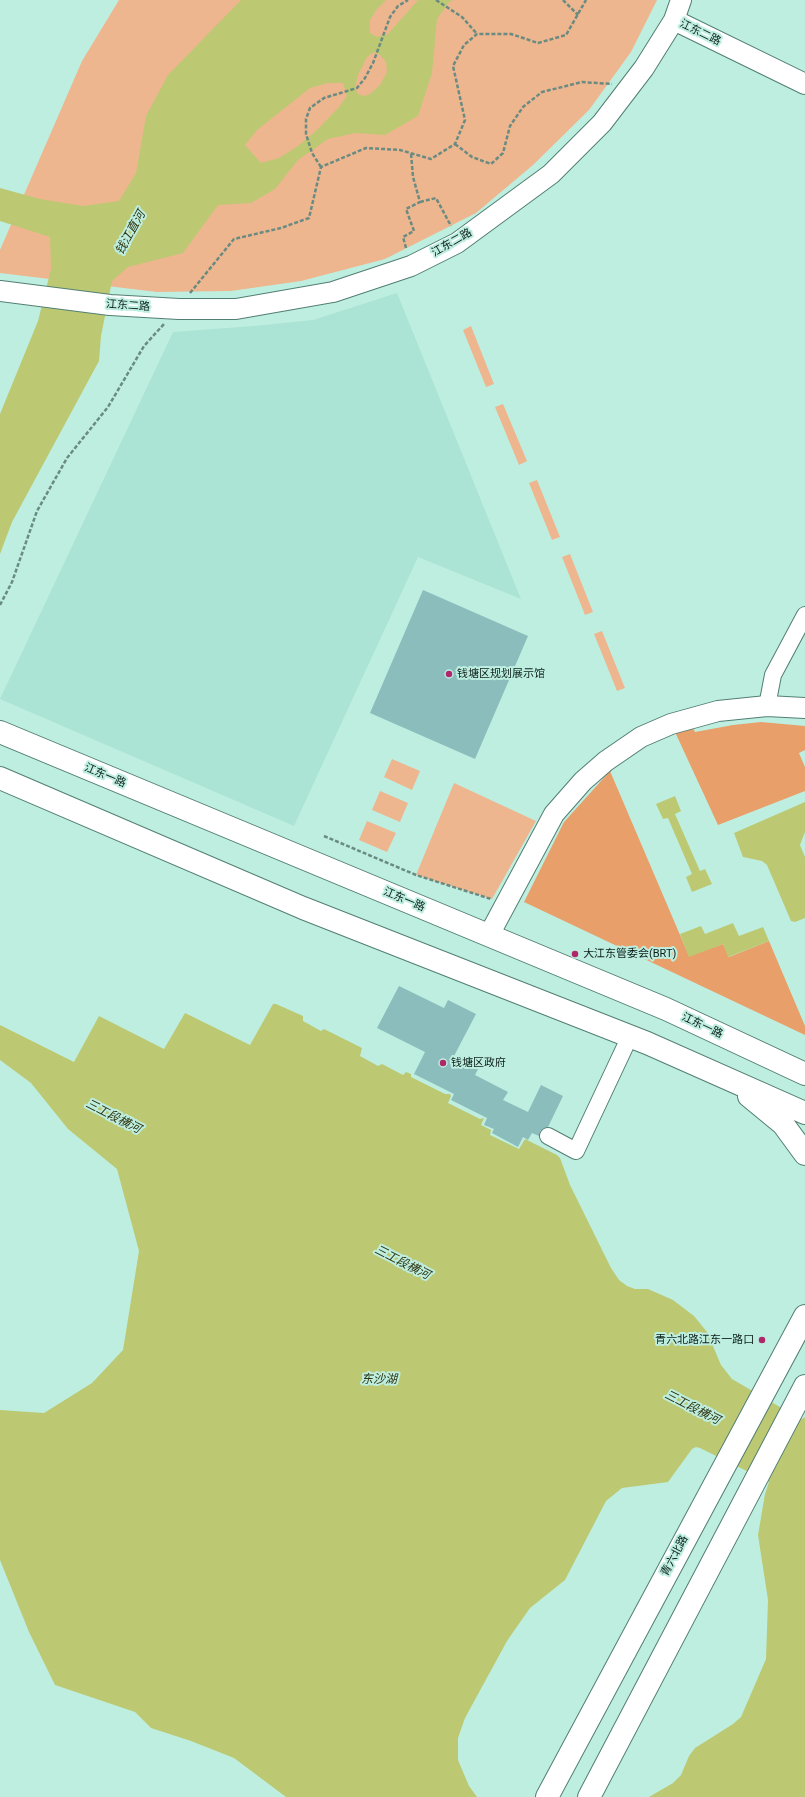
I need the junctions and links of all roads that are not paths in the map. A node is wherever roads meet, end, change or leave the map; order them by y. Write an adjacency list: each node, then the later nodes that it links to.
1 (681, 0): 2 (street)
2 (674, 20): 3 (street, 江东二路); 4 (street, 江东二路)
3 (805, 84)
4 (0, 290)
5 (805, 615): 6 (street)
6 (767, 706): 7 (street); 10 (street)
7 (805, 708)
8 (0, 732): 10 (main road, 江东一路)
9 (0, 778): 11 (main road)
10 (489, 935): 12 (main road, 江东一路)
11 (630, 1036): 15 (main road); 17 (street)
12 (763, 1054): 13 (main road); 14 (main road, 江东一路)
13 (805, 1060)
14 (805, 1074)
15 (728, 1079): 16 (main road); 18 (main road)
16 (805, 1112)
17 (548, 1136)
18 (805, 1154)
19 (805, 1316): 21 (main road, 青六北路)
20 (805, 1386): 22 (main road)
21 (547, 1797)
22 (589, 1797)

